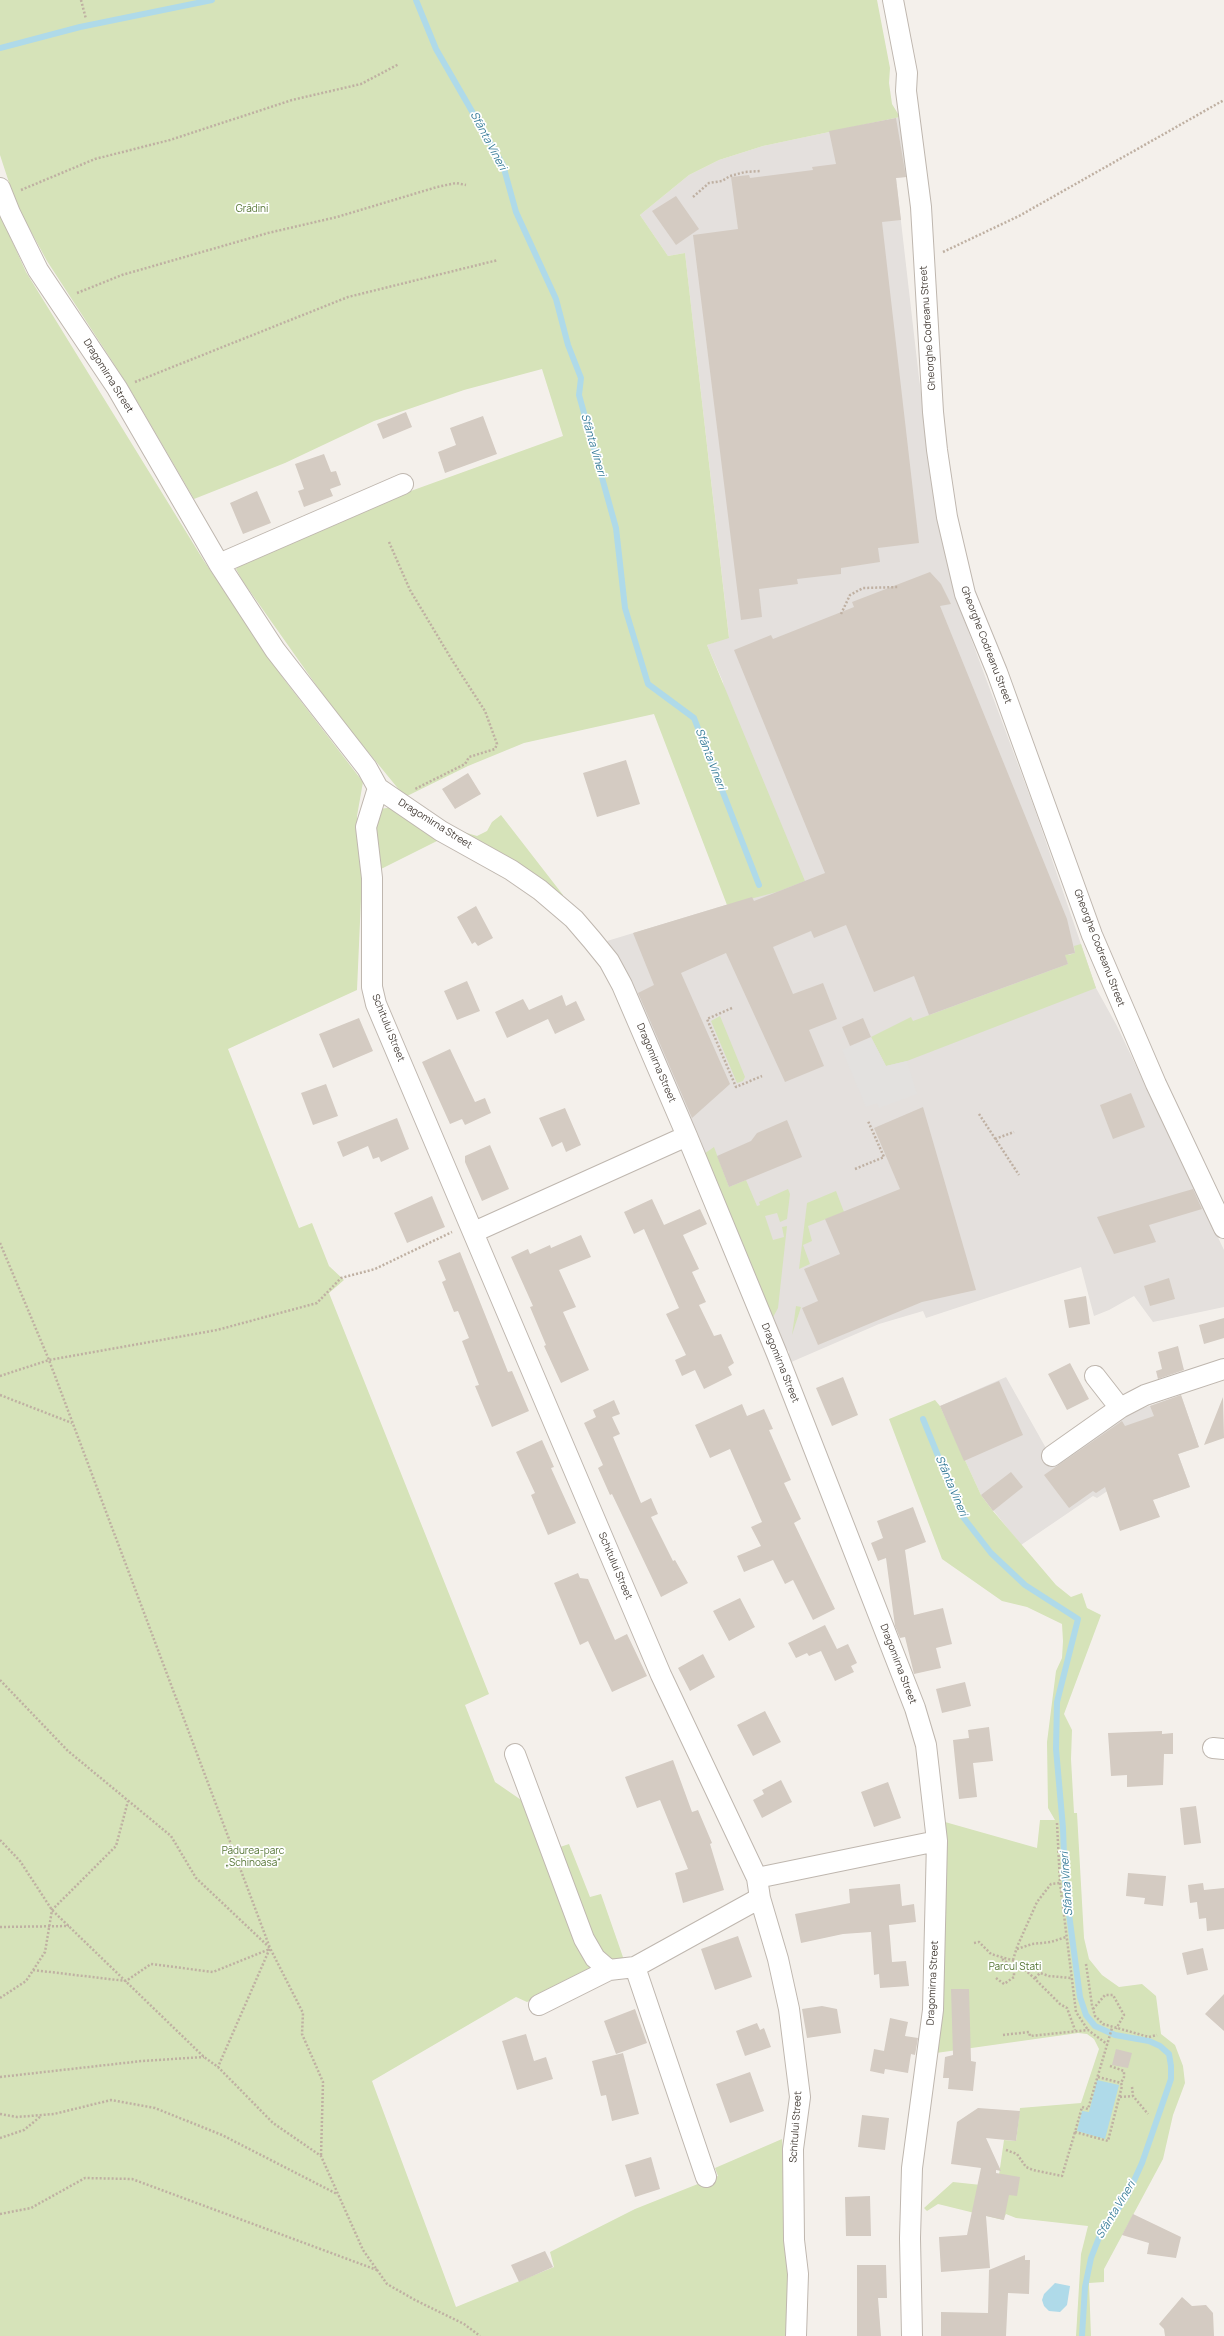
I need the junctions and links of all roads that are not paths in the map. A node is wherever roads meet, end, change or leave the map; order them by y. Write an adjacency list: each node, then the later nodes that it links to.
1 (894, 0): 8 (street, Gheorghe Codreanu Street)
2 (2, 193): 4 (street, Dragomirna Street)
3 (403, 484): 4 (street)
4 (219, 564): 5 (street, Dragomirna Street)
5 (386, 794): 6 (street, Dragomirna Street); 7 (street, Schitului Street)
6 (687, 1136): 7 (street); 14 (street, Dragomirna Street)
7 (472, 1228): 15 (street, Schitului Street)
8 (1224, 1228)
9 (1224, 1369): 11 (street)
10 (1095, 1376): 11 (street)
11 (1120, 1408): 12 (street)
12 (1052, 1456)
13 (515, 1754): 18 (street)
14 (937, 1841): 15 (street); 22 (street, Dragomirna Street)
15 (757, 1878): 16 (street, Schitului Street)
16 (760, 1898): 17 (street); 21 (street, Schitului Street)
17 (635, 1967): 18 (street); 20 (street)
18 (609, 1970): 19 (street)
19 (539, 2005)
20 (706, 2177)
21 (796, 2336)
22 (912, 2336)

